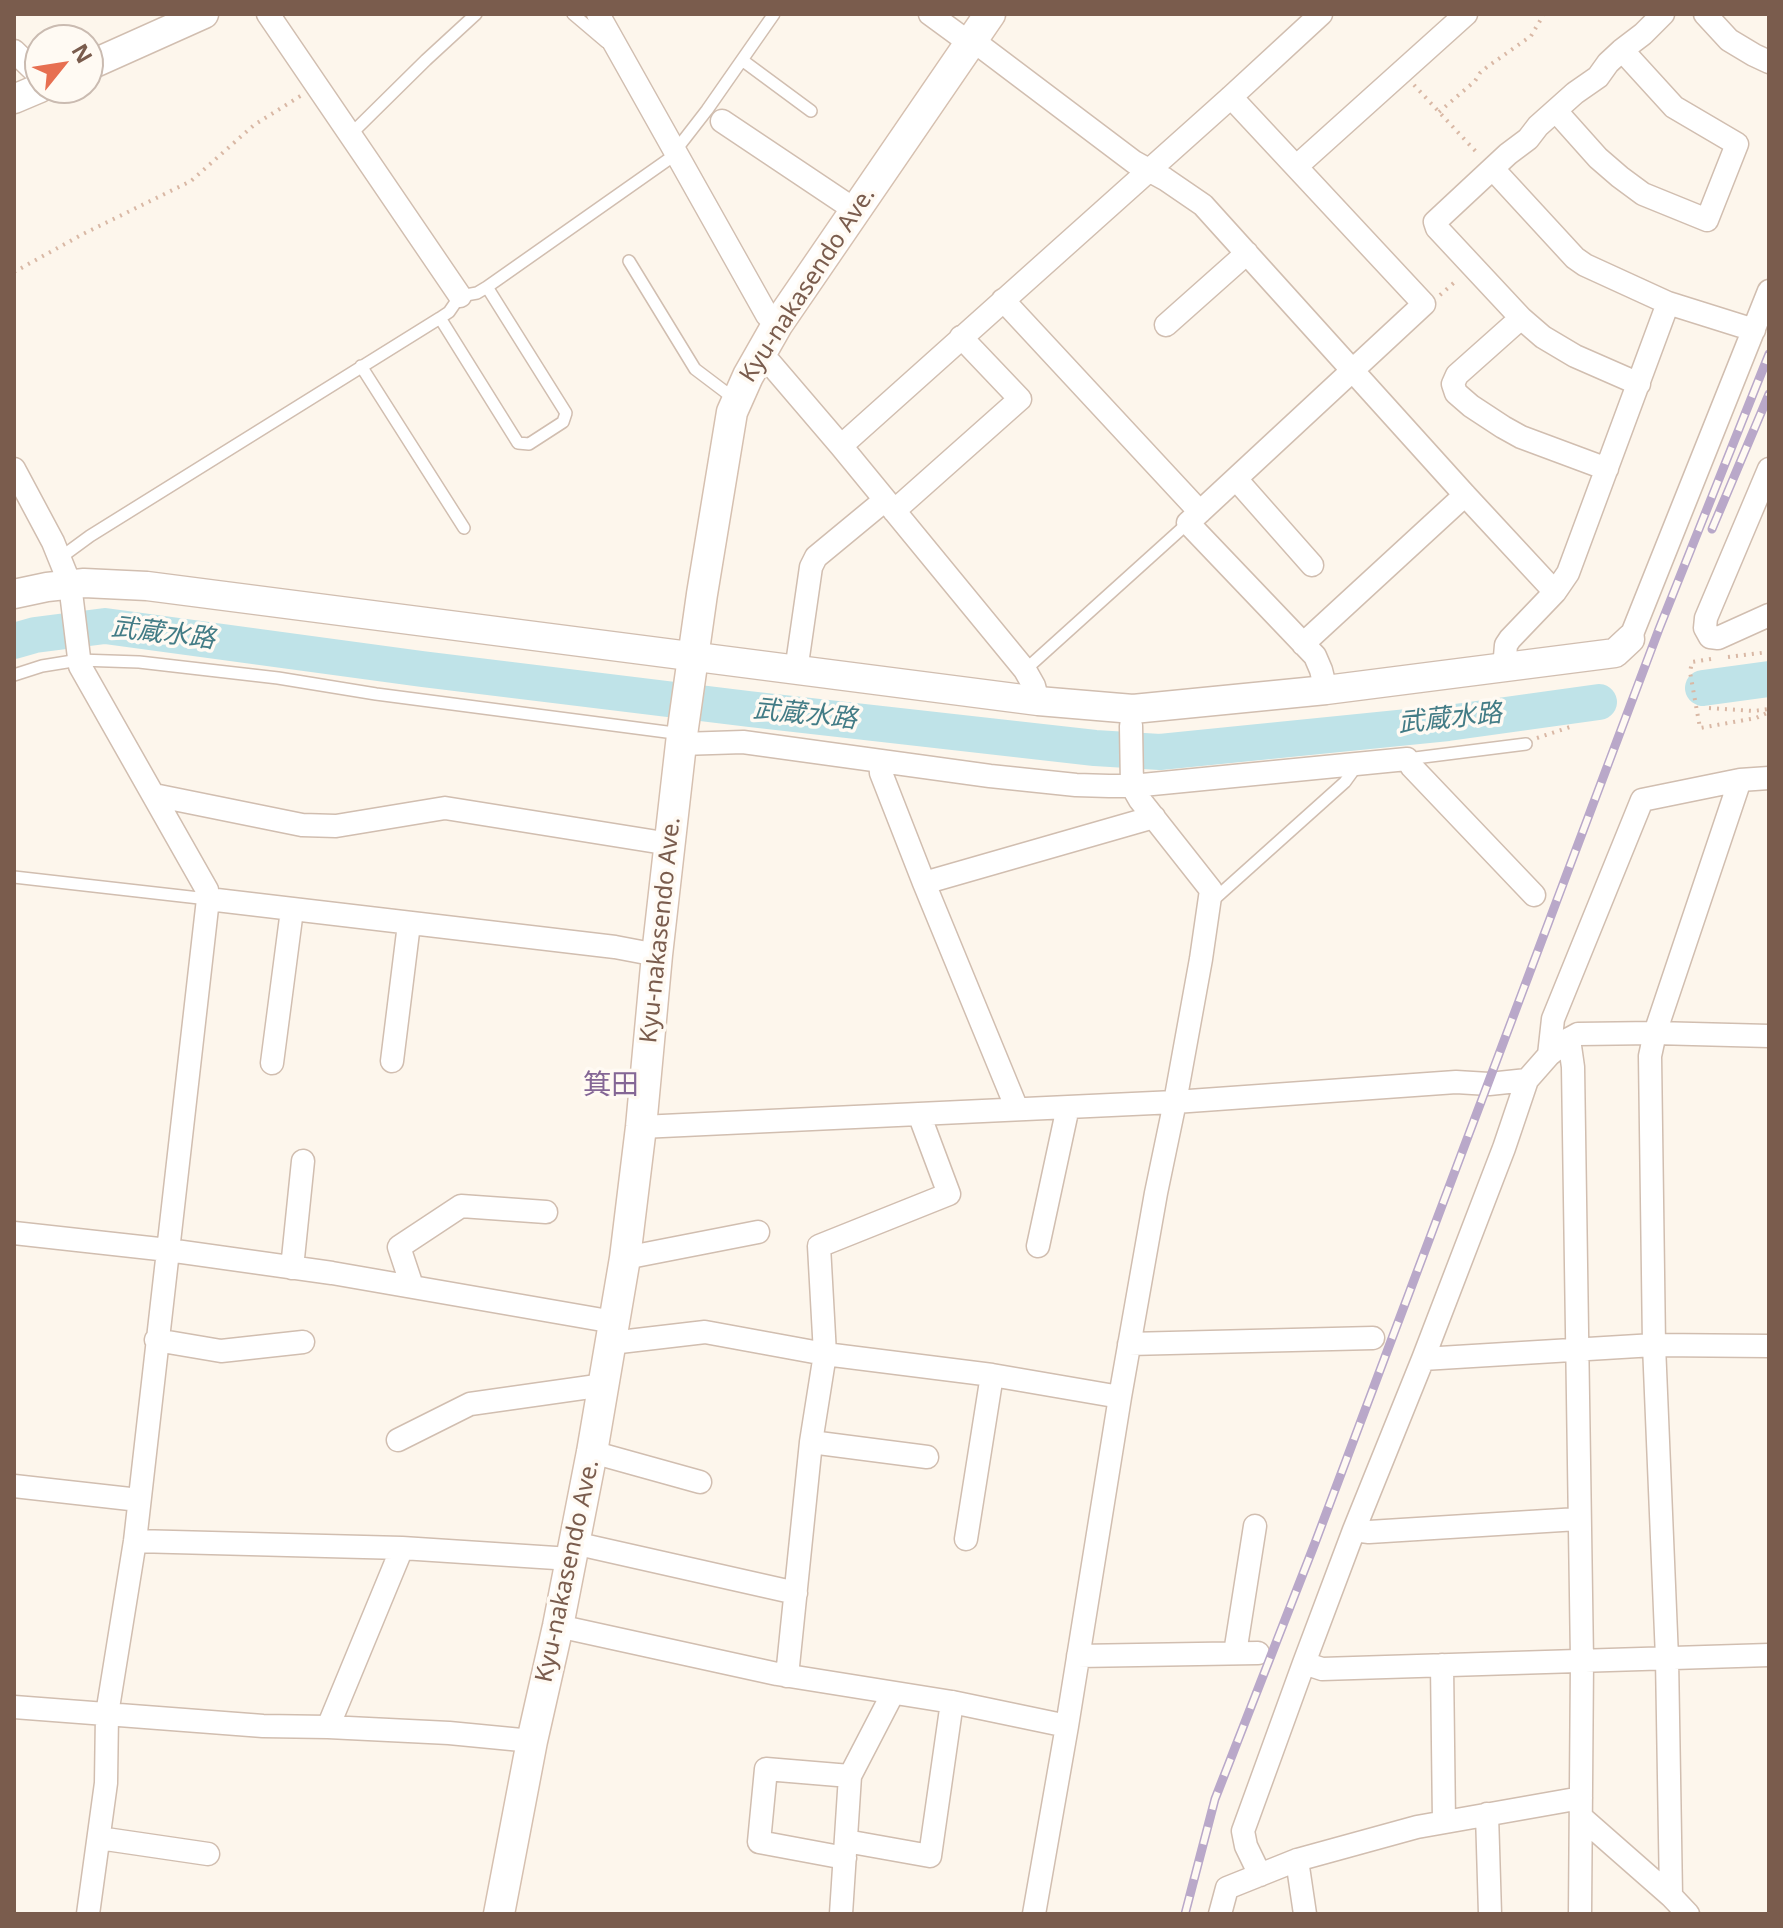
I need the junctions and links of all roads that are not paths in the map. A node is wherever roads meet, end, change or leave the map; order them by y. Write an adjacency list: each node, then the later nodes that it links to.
1 (204, 14): 16 (street)
2 (268, 14): 23 (street)
3 (476, 14): 23 (lane)
4 (573, 14): 14 (lane)
5 (598, 14): 14 (street)
6 (774, 14): 17 (lane)
7 (930, 14): 13 (street)
8 (990, 14): 13 (main road, Kyu-nakasendo Ave.)
9 (1321, 14): 19 (street)
10 (1466, 14): 26 (street)
11 (1663, 14): 15 (street)
12 (1705, 14): 18 (street)
13 (971, 42): 27 (street); 28 (main road, Kyu-nakasendo Ave.)
14 (617, 48): 24 (street)
15 (1622, 50): 21 (street); 21 (street)
16 (104, 59)
17 (742, 60): 20 (lane); 24 (lane)
18 (1769, 62)
19 (1231, 97): 26 (street); 27 (street)
20 (811, 111)
21 (1556, 111): 25 (street)
22 (722, 121): 28 (street)
23 (351, 134): 33 (street)
24 (675, 152): 31 (lane); 38 (street)
25 (1488, 164): 35 (street); 37 (street)
26 (1297, 166): 44 (street)
27 (1149, 169): 29 (street); 34 (street)
28 (855, 210): 38 (main road, Kyu-nakasendo Ave.)
29 (1247, 253): 39 (street); 44 (street)
30 (629, 261): 46 (lane)
31 (487, 287): 33 (lane); 36 (lane)
32 (1769, 291): 40 (street)
33 (460, 296): 36 (lane)
34 (1003, 300): 41 (street); 54 (street)
35 (1668, 303): 40 (street); 45 (street)
36 (440, 318): 43 (lane)
37 (1521, 318): 45 (street); 49 (street)
38 (777, 325): 42 (main road, Kyu-nakasendo Ave.)
39 (1166, 325)
40 (1754, 330): 61 (street)
41 (961, 337): 47 (street); 53 (street)
42 (760, 355): 46 (main road, Kyu-nakasendo Ave.); 47 (street)
43 (361, 366): 55 (lane); 57 (lane)
44 (1353, 370): 51 (street); 52 (street)
45 (1639, 384): 49 (street)
46 (736, 400): 64 (main road, Kyu-nakasendo Ave.)
47 (841, 446): 53 (street)
48 (14, 469): 57 (street)
49 (1607, 469): 58 (street)
50 (1769, 469): 60 (street)
51 (1236, 479): 54 (street); 56 (street)
52 (1465, 495): 58 (street); 62 (street)
53 (890, 506): 66 (street); 67 (street)
54 (1194, 518): 62 (street); 66 (lane)
55 (464, 528)
56 (1312, 565)
57 (68, 580): 59 (street); 63 (street); 64 (street)
58 (1555, 592): 65 (street)
59 (14, 594)
60 (1769, 615)
61 (1630, 639): 65 (street)
62 (1303, 644): 69 (street)
63 (78, 654): 68 (lane); 72 (lane); 80 (street)
64 (692, 662): 67 (street); 72 (main road, Kyu-nakasendo Ave.)
65 (1504, 668): 69 (street)
66 (1025, 670): 70 (street)
67 (796, 671): 70 (street)
68 (14, 675)
69 (1326, 690): 71 (street)
70 (1038, 701): 71 (street)
71 (1132, 718): 78 (street)
72 (682, 736): 75 (street); 82 (main road, Kyu-nakasendo Ave.)
73 (1526, 744): 74 (lane)
74 (1407, 759): 76 (street); 85 (street)
75 (880, 761): 78 (street); 84 (street)
76 (1358, 764): 78 (street); 87 (lane)
77 (1769, 778): 79 (street)
78 (1132, 779): 81 (street)
79 (1740, 780): 91 (street); 94 (street)
80 (154, 795): 82 (street); 86 (street)
81 (1154, 817): 84 (street); 87 (street)
82 (670, 844): 90 (main road, Kyu-nakasendo Ave.)
83 (14, 877): 86 (lane)
84 (924, 883): 100 (street)
85 (1534, 895)
86 (208, 899): 88 (street); 108 (street)
87 (1209, 904): 98 (street)
88 (292, 910): 89 (street); 96 (street)
89 (409, 924): 90 (street); 95 (street)
90 (657, 955): 102 (main road, Kyu-nakasendo Ave.)
91 (1655, 1033): 92 (street); 93 (street); 117 (street)
92 (1769, 1036)
93 (1569, 1039): 94 (street); 119 (street)
94 (1549, 1055): 97 (street)
95 (392, 1061)
96 (272, 1063)
97 (1527, 1080): 98 (street); 121 (street)
98 (1175, 1102): 99 (street); 116 (street)
99 (1068, 1107): 100 (street); 107 (street)
100 (1017, 1109): 101 (street)
101 (919, 1114): 102 (street); 120 (street)
102 (641, 1127): 109 (main road, Kyu-nakasendo Ave.)
103 (303, 1161): 110 (street)
104 (546, 1212): 111 (street)
105 (758, 1232): 109 (street)
106 (14, 1233): 108 (street)
107 (1038, 1246)
108 (168, 1250): 110 (street); 114 (street)
109 (625, 1258): 112 (main road, Kyu-nakasendo Ave.)
110 (292, 1268): 111 (street)
111 (412, 1286): 112 (street)
112 (612, 1333): 120 (street); 123 (main road, Kyu-nakasendo Ave.)
113 (1373, 1338): 116 (street)
114 (156, 1340): 115 (street); 131 (street)
115 (303, 1342)
116 (1129, 1344): 124 (street)
117 (1654, 1345): 118 (street); 119 (street); 145 (street)
118 (1769, 1346)
119 (1577, 1350): 121 (street); 132 (street)
120 (825, 1354): 122 (street); 126 (street)
121 (1423, 1359): 134 (street)
122 (992, 1375): 124 (street); 135 (street)
123 (604, 1385): 125 (street); 127 (main road, Kyu-nakasendo Ave.)
124 (1120, 1397): 144 (street)
125 (398, 1440)
126 (811, 1442): 128 (street); 139 (street)
127 (592, 1452): 129 (street); 138 (main road, Kyu-nakasendo Ave.)
128 (927, 1457)
129 (700, 1482)
130 (14, 1486): 131 (street)
131 (139, 1500): 136 (street)
132 (1578, 1519): 134 (street); 146 (street)
133 (1255, 1526): 141 (street)
134 (1354, 1530): 147 (street)
135 (966, 1539)
136 (135, 1541): 137 (street); 153 (street)
137 (402, 1548): 138 (street); 155 (street)
138 (573, 1551): 139 (street); 140 (main road, Kyu-nakasendo Ave.)
139 (796, 1593): 149 (street)
140 (558, 1626): 149 (street); 156 (main road, Kyu-nakasendo Ave.)
141 (1235, 1653): 142 (street); 144 (street)
142 (1258, 1653)
143 (1769, 1655): 145 (street)
144 (1078, 1656): 154 (street)
145 (1667, 1658): 146 (street); 166 (street)
146 (1582, 1660): 148 (street); 158 (street)
147 (1304, 1663): 148 (street); 165 (street)
148 (1442, 1665): 160 (street)
149 (787, 1676): 150 (street)
150 (893, 1693): 151 (street); 157 (street)
151 (952, 1702): 154 (street); 162 (street)
152 (14, 1707): 153 (street)
153 (107, 1714): 155 (street); 161 (street)
154 (1067, 1726): 170 (street)
155 (328, 1727): 156 (street)
156 (532, 1741): 168 (main road, Kyu-nakasendo Ave.)
157 (850, 1776): 162 (street); 162 (street)
158 (1581, 1807): 159 (street); 166 (street); 174 (street)
159 (1487, 1814): 160 (street); 173 (street)
160 (1444, 1822): 164 (street)
161 (99, 1838): 163 (street); 167 (street)
162 (845, 1850): 169 (street)
163 (208, 1854)
164 (1297, 1860): 165 (street); 172 (street)
165 (1260, 1875): 171 (street)
166 (1671, 1896): 175 (street)
167 (88, 1914)
168 (499, 1914)
169 (841, 1914)
170 (1034, 1914)
171 (1220, 1914)
172 (1305, 1914)
173 (1490, 1914)
174 (1580, 1914)
175 (1688, 1914)

